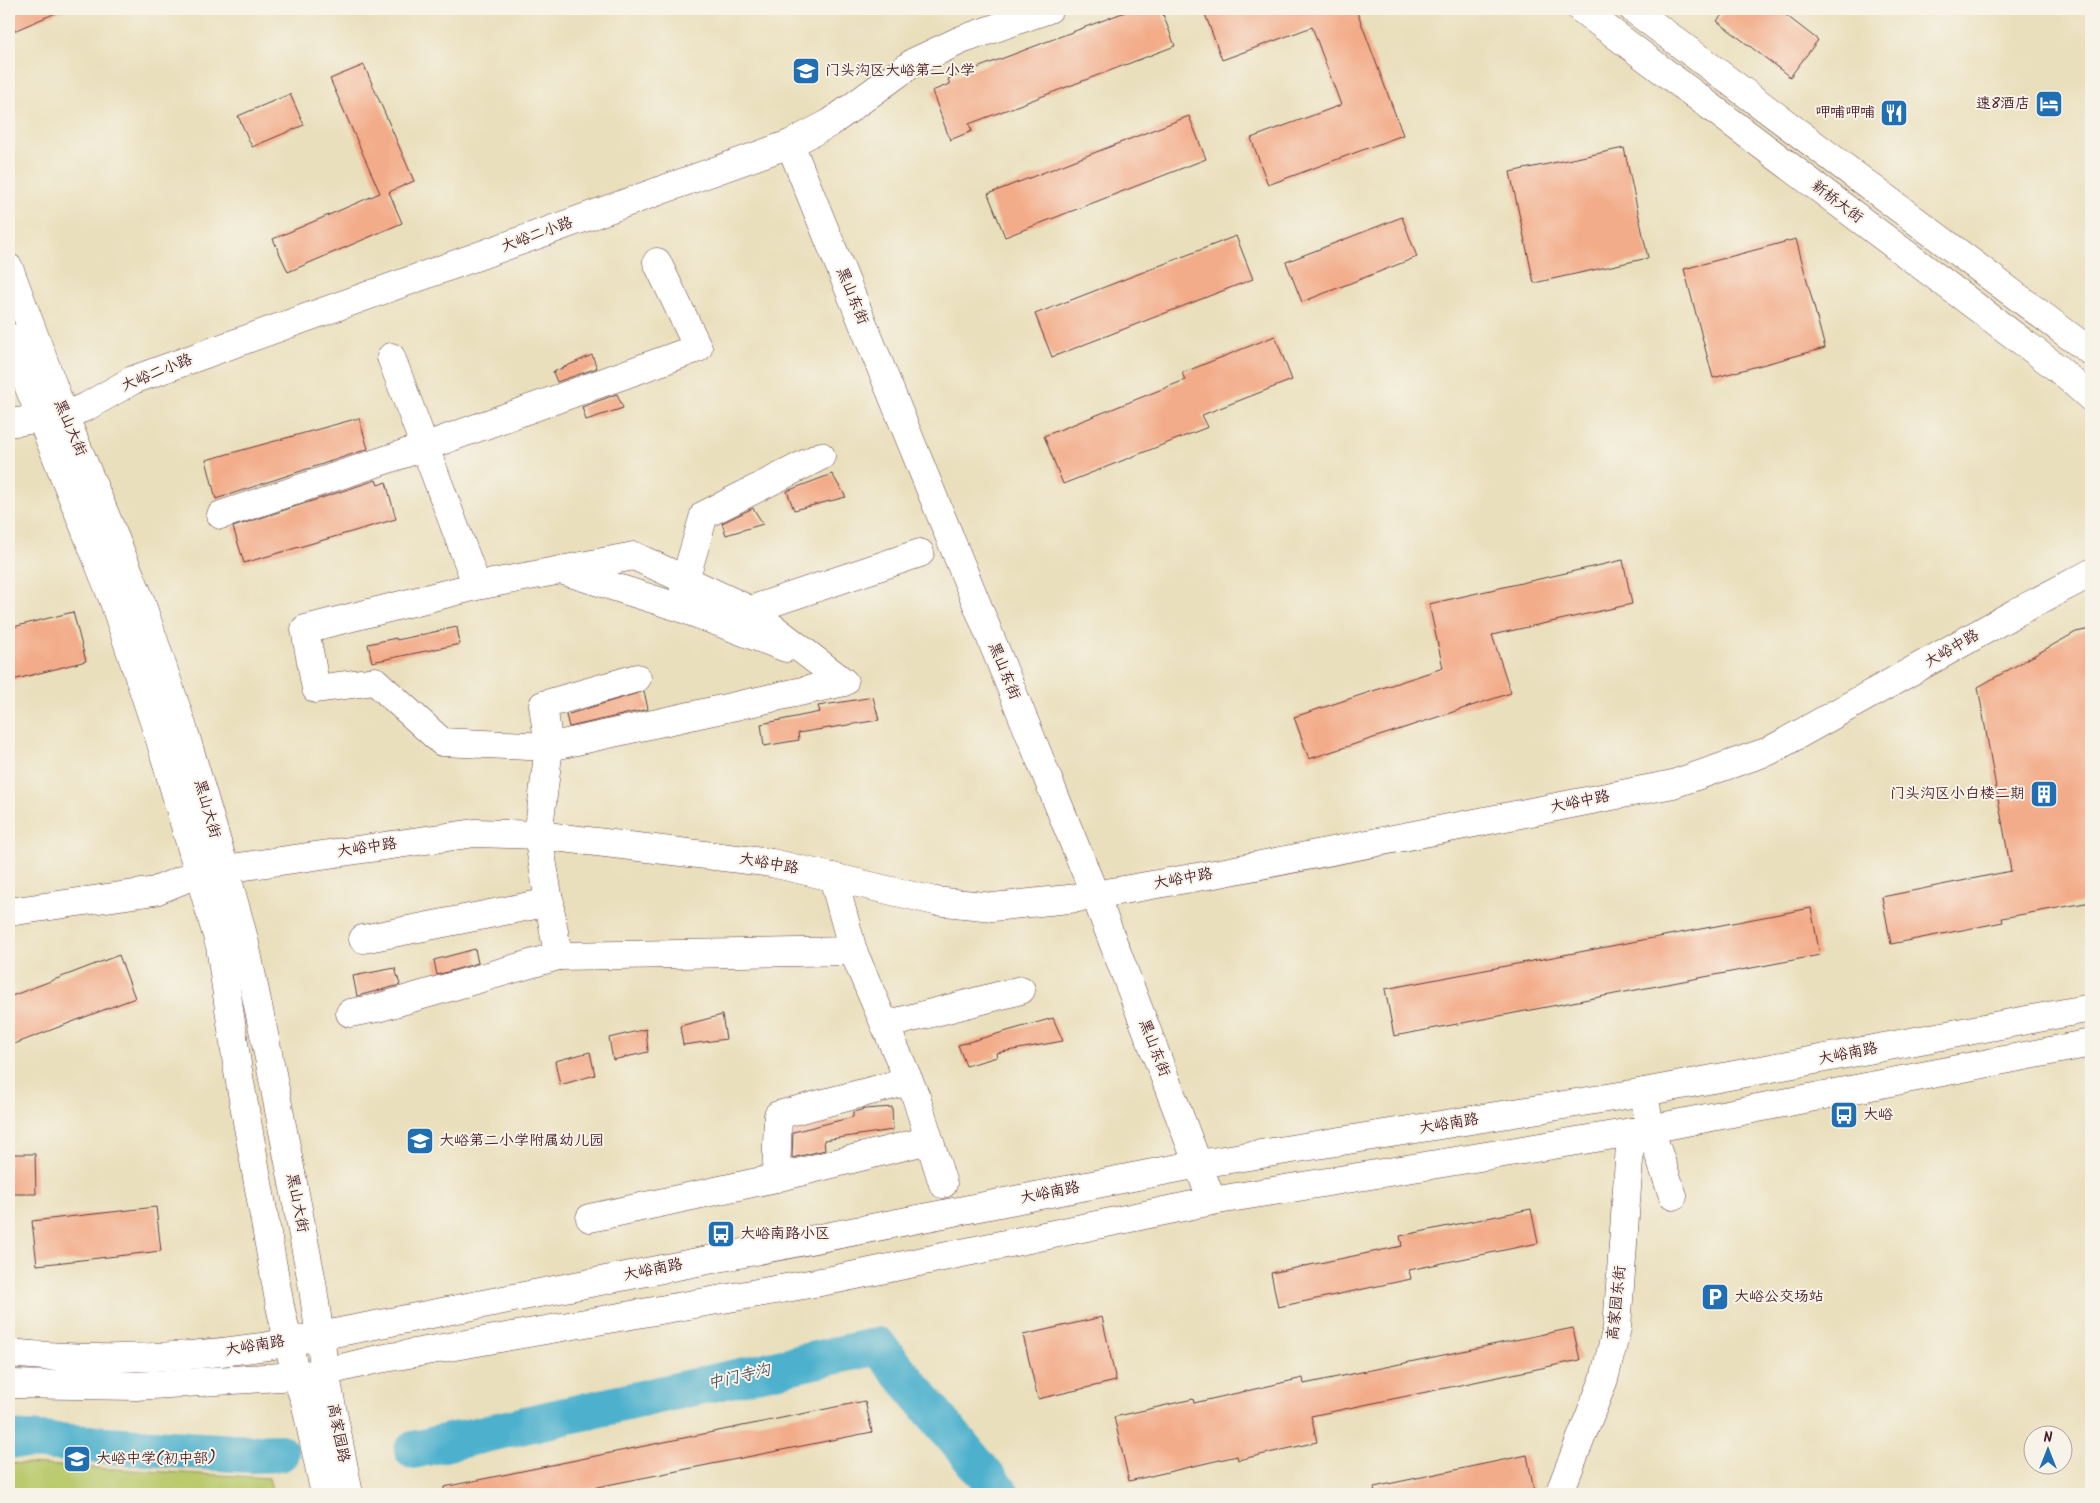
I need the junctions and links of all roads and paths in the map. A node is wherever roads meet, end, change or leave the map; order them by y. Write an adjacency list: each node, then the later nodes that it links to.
1 (1049, 9): 4 (main road, 大峪二小路)
2 (1581, 9): 10 (main road, 新桥大街)
3 (1633, 9): 8 (main road)
4 (790, 144): 11 (main road, 大峪二小路); 29 (main road, 黑山东街)
5 (657, 262): 13 (main road)
6 (9, 268): 11 (main road, 黑山大街)
7 (9, 337): 11 (main road, 黑山大街)
8 (2091, 352)
9 (391, 357): 13 (main road)
10 (2091, 398)
11 (52, 417): 12 (main road, 大峪二小路); 27 (main road, 黑山大街)
12 (9, 423)
13 (424, 447): 15 (main road); 20 (main road)
14 (821, 456): 19 (main road)
15 (221, 515)
16 (920, 553): 22 (main road)
17 (561, 570): 19 (main road); 20 (main road); 21 (main road)
18 (2091, 572): 29 (main road, 大峪中路)
19 (685, 580): 21 (main road); 22 (main road)
20 (477, 586): 25 (main road)
21 (681, 608): 23 (main road)
22 (750, 610): 23 (main road)
23 (814, 659): 25 (main road)
24 (637, 678): 25 (main road)
25 (549, 746): 26 (main road)
26 (538, 835): 27 (main road, 大峪中路); 28 (main road, 大峪中路); 30 (main road)
27 (212, 871): 31 (main road, 大峪中路); 50 (main road, 黑山大街); 51 (main road, 黑山大街)
28 (833, 877): 29 (main road, 大峪中路); 33 (main road)
29 (1094, 895): 44 (main road, 黑山东街)
30 (550, 902): 32 (main road); 34 (main road)
31 (9, 912)
32 (363, 938)
33 (853, 950): 34 (main road); 38 (main road)
34 (558, 956): 37 (main road)
35 (1021, 990): 38 (main road)
36 (2091, 1008): 41 (main road, 大峪南路)
37 (350, 1013)
38 (885, 1025): 40 (main road)
39 (2091, 1042): 42 (main road, 大峪南路)
40 (909, 1081): 43 (main road); 45 (main road)
41 (1644, 1092): 42 (main road); 44 (main road, 大峪南路)
42 (1640, 1131): 47 (main road); 48 (main road, 大峪南路); 58 (main road, 高家园东街)
43 (929, 1140): 45 (main road); 46 (main road)
44 (1199, 1164): 48 (main road, 黑山东街); 50 (main road, 大峪南路)
45 (776, 1178): 49 (main road)
46 (943, 1184)
47 (1673, 1196)
48 (1212, 1201): 53 (main road, 大峪南路)
49 (590, 1218)
50 (320, 1336): 51 (main road, 大峪南路); 53 (main road, 黑山大街)
51 (290, 1341): 52 (main road, 大峪南路); 54 (main road, 黑山大街)
52 (9, 1353)
53 (325, 1372): 54 (main road, 大峪南路); 57 (main road, 高家园路)
54 (296, 1376): 55 (main road, 大峪南路); 56 (main road, 高家园路)
55 (9, 1384)
56 (325, 1494)
57 (349, 1494)
58 (1559, 1494)

